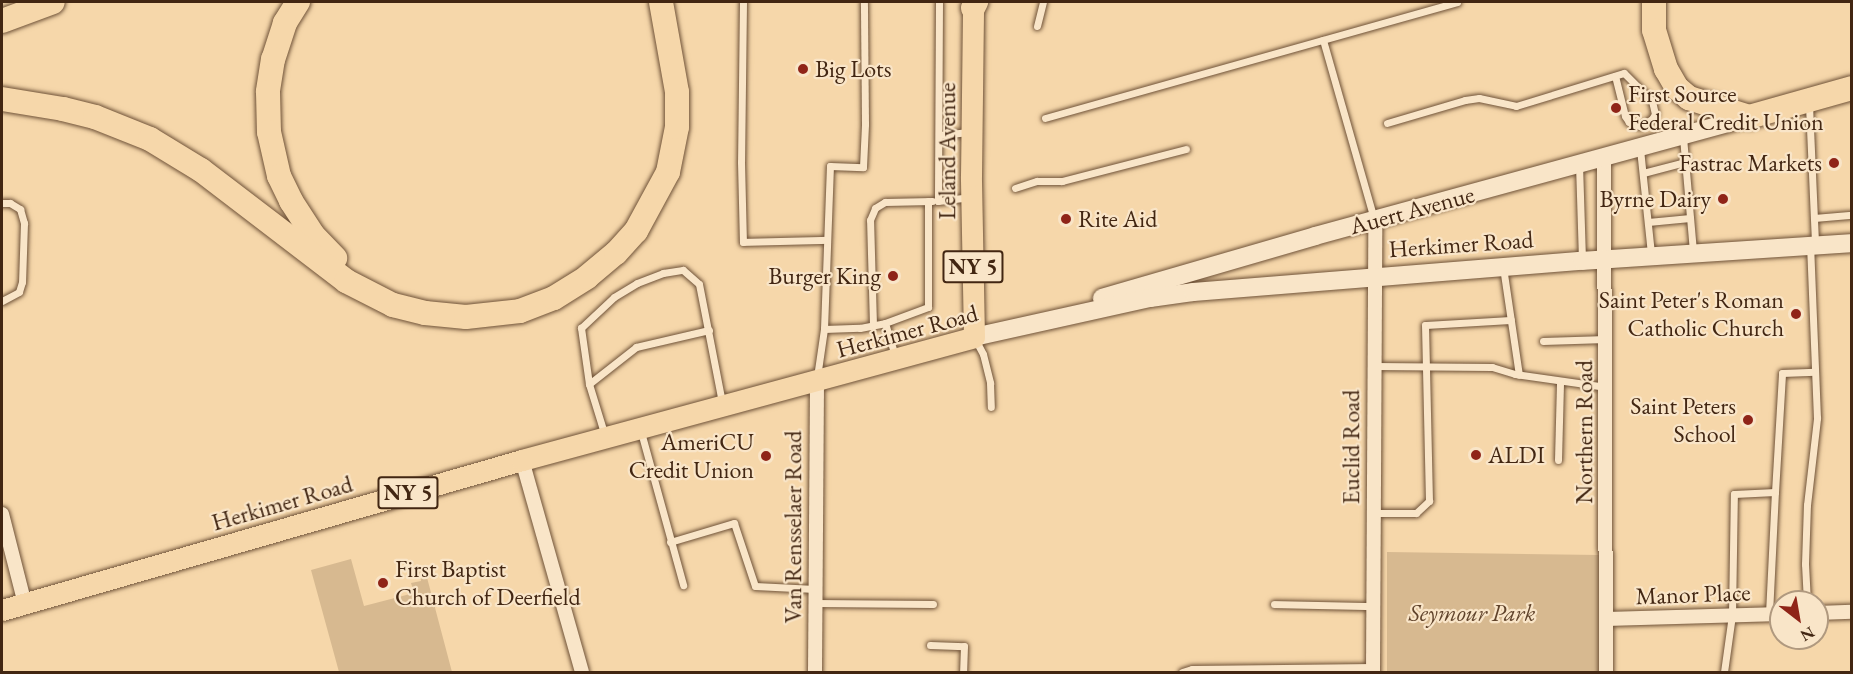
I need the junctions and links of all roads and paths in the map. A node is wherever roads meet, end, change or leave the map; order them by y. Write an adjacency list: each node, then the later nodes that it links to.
1 (53, 2): 12 (highway)
2 (298, 2): 3 (highway)
3 (651, 2)
4 (661, 2): 17 (highway)
5 (743, 2): 41 (lane)
6 (864, 2): 41 (lane)
7 (939, 2): 23 (lane)
8 (1043, 2): 13 (lane)
9 (1457, 2): 14 (lane)
10 (1654, 2): 19 (highway)
11 (974, 4): 22 (main road, Leland Avenue / NY 5)
12 (2, 21)
13 (1037, 26)
14 (1323, 39): 20 (lane); 39 (lane)
15 (1615, 75): 15 (lane); 21 (lane)
16 (1851, 88): 18 (highway, Auert Avenue)
17 (2, 99)
18 (1809, 100): 19 (highway, Auert Avenue); 38 (lane)
19 (1749, 117): 24 (main road, Auert Avenue)
20 (1045, 118)
21 (1387, 123)
22 (971, 132): 23 (lane); 32 (main road, Leland Avenue / NY 5)
23 (940, 135): 34 (lane)
24 (1683, 135): 25 (main road, Auert Avenue); 28 (lane)
25 (1640, 146): 27 (main road, Auert Avenue); 30 (lane)
26 (1186, 150): 31 (lane)
27 (1604, 156): 29 (main road, Auert Avenue); 46 (street, Northern Road)
28 (1685, 162): 30 (lane); 37 (lane)
29 (1579, 163): 39 (main road, Auert Avenue); 47 (lane)
30 (1643, 173): 40 (lane)
31 (1015, 188)
32 (971, 196): 34 (lane); 56 (main road, Leland Avenue / NY 5)
33 (928, 201): 34 (lane); 52 (lane); 53 (lane)
34 (938, 201)
35 (2, 203): 50 (lane)
36 (1851, 215): 38 (lane)
37 (1690, 218): 40 (lane); 44 (lane)
38 (1814, 218): 43 (lane)
39 (1375, 221): 49 (street, Euclid Road); 56 (main road, Auert Avenue)
40 (1648, 222): 45 (lane)
41 (827, 240): 54 (lane)
42 (1851, 243): 43 (main road, Herkimer Road)
43 (1813, 246): 44 (main road, Herkimer Road); 62 (lane)
44 (1693, 254): 45 (main road, Herkimer Road)
45 (1651, 256): 46 (main road, Herkimer Road)
46 (1607, 259): 47 (main road, Herkimer Road); 57 (street, Northern Road)
47 (1581, 261): 48 (main road, Herkimer Road)
48 (1503, 267): 49 (main road, Herkimer Road); 51 (lane)
49 (1375, 277): 56 (main road, Herkimer Road); 60 (street, Euclid Road)
50 (2, 301)
51 (1511, 320): 61 (lane); 63 (lane)
52 (885, 323): 53 (lane); 59 (lane)
53 (873, 325): 54 (lane)
54 (824, 328): 65 (lane)
55 (708, 330): 66 (lane); 66 (lane); 68 (lane)
56 (974, 337): 59 (main road, Herkimer Road / NY 5); 69 (lane)
57 (1606, 339): 58 (lane); 67 (street, Northern Road)
58 (1543, 341)
59 (896, 359): 65 (main road, Herkimer Road / NY 5)
60 (1374, 366): 61 (lane); 75 (street, Euclid Road)
61 (1426, 366): 63 (lane); 75 (lane)
62 (1815, 372): 74 (lane); 80 (lane)
63 (1519, 375): 64 (lane)
64 (1560, 381): 67 (lane); 73 (lane)
65 (817, 382): 68 (main road, Herkimer Road / NY 5); 81 (street, Van Rensselaer Road)
66 (589, 384): 71 (lane)
67 (1606, 387): 91 (street, Northern Road)
68 (723, 407): 70 (main road, Herkimer Road / NY 5)
69 (991, 407)
70 (640, 429): 71 (main road, Herkimer Road / NY 5); 77 (lane)
71 (605, 438): 72 (main road, Herkimer Road / NY 5)
72 (522, 460): 82 (main road, Herkimer Road / NY 5); 94 (street)
73 (1558, 460)
74 (1774, 492): 79 (lane); 90 (lane)
75 (1374, 513): 85 (street, Euclid Road)
76 (2, 514): 82 (street)
77 (670, 542): 78 (lane); 81 (lane)
78 (682, 585)
79 (1775, 590)
80 (1806, 590)
81 (815, 596): 83 (lane); 95 (street, Van Rensselaer Road)
82 (25, 604): 86 (main road, Herkimer Road / NY 5)
83 (933, 604)
84 (1275, 604): 85 (lane)
85 (1373, 606): 93 (street, Euclid Road)
86 (2, 610)
87 (1851, 612): 88 (street)
88 (1829, 613)
89 (1769, 614): 90 (street, Manor Place)
90 (1732, 615): 91 (street, Manor Place); 99 (lane)
91 (1606, 619): 98 (street, Northern Road)
92 (930, 645): 96 (lane)
93 (1373, 670): 97 (lane)
94 (582, 672)
95 (815, 672)
96 (963, 672)
97 (1182, 672)
98 (1606, 672)
99 (1724, 672)

